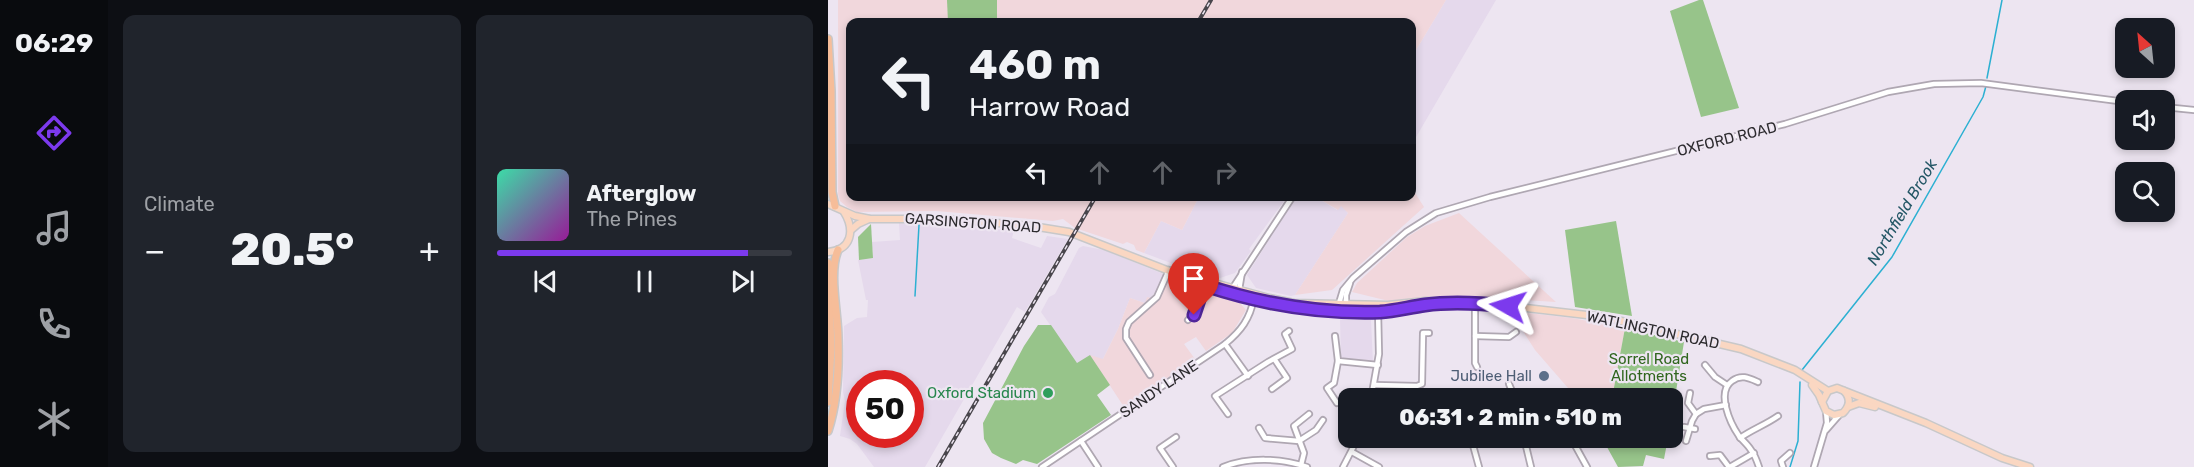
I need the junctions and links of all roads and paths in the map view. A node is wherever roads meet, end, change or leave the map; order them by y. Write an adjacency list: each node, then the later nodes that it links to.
1 (828, 39): 6 (highway)
2 (2115, 101): 16 (street, OXFORD ROAD)
3 (2175, 108): 4 (street)
4 (2194, 110)
5 (1290, 201): 15 (street)
6 (832, 205): 7 (main road)
7 (844, 212): 8 (main road); 9 (main road)
8 (870, 219): 9 (main road); 10 (main road, GARSINGTON ROAD)
9 (851, 230): 11 (main road)
10 (1076, 233): 14 (main road, WATLINGTON ROAD)
11 (838, 250): 12 (main road); 64 (highway)
12 (828, 252)
13 (828, 264): 50 (highway)
14 (1172, 271): 17 (main road, WATLINGTON ROAD); 37 (street)
15 (1242, 272): 18 (street); 19 (street)
16 (1353, 278): 22 (street, OXFORD ROAD); 23 (street)
17 (1204, 283): 19 (main road, WATLINGTON ROAD); 25 (street)
18 (1239, 290): 19 (main road, WATLINGTON ROAD); 20 (main road, WATLINGTON ROAD)
19 (1232, 291): 20 (main road, WATLINGTON ROAD)
20 (1254, 297): 22 (main road, WATLINGTON ROAD); 31 (street, SANDY LANE)
21 (1475, 302): 24 (main road, WATLINGTON ROAD); 30 (street); 39 (main road, WATLINGTON ROAD)
22 (1337, 307): 23 (main road, WATLINGTON ROAD)
23 (1346, 307): 24 (main road, WATLINGTON ROAD)
24 (1378, 308): 34 (street)
25 (1188, 320)
26 (1516, 332): 30 (street)
27 (1429, 333): 42 (street)
28 (1285, 334): 32 (street)
29 (1335, 336): 33 (street)
30 (1475, 336): 36 (street)
31 (1225, 344): 38 (street); 68 (street, SANDY LANE)
32 (1275, 360): 38 (street); 46 (street)
33 (1338, 361): 34 (street); 52 (street)
34 (1378, 365): 42 (street)
35 (1705, 365): 43 (street)
36 (1477, 367)
37 (1150, 375)
38 (1248, 376): 57 (street)
39 (1804, 376): 48 (main road, WATLINGTON ROAD); 51 (main road)
40 (1758, 382): 43 (street)
41 (1509, 384): 45 (street)
42 (1375, 385): 44 (street)
43 (1727, 385): 53 (street)
44 (1374, 388)
45 (1511, 388)
46 (1272, 389)
47 (1843, 390): 48 (main road); 54 (main road); 56 (main road)
48 (1828, 391): 51 (main road)
49 (1690, 393): 59 (street)
50 (828, 402)
51 (1822, 402): 55 (main road)
52 (1337, 403)
53 (1726, 405): 59 (street); 67 (street)
54 (1848, 407): 56 (main road); 60 (main road)
55 (1826, 411): 60 (main road); 65 (street)
56 (1899, 413): 95 (main road)
57 (1228, 414)
58 (1310, 414): 69 (street)
59 (1696, 414): 70 (street)
60 (1840, 414): 65 (street)
61 (1778, 416): 67 (street)
62 (1323, 420): 69 (street)
63 (1259, 428): 69 (street)
64 (828, 431)
65 (1825, 431): 94 (street)
66 (1176, 437): 84 (street)
67 (1740, 438): 76 (street)
68 (1081, 441): 82 (street, SANDY LANE); 83 (street)
69 (1299, 441): 80 (street)
70 (1686, 441)
71 (1354, 448): 75 (street)
72 (1474, 448): 88 (street)
73 (1526, 448): 89 (street)
74 (1576, 448): 81 (street)
75 (1352, 452): 86 (street); 87 (street)
76 (1754, 453): 91 (street); 92 (street)
77 (1790, 453): 93 (street)
78 (1710, 456): 91 (street)
79 (1250, 464): 80 (street); 85 (street)
80 (1304, 466)
81 (1587, 466): 90 (street)
82 (1042, 467)
83 (1098, 467)
84 (1173, 467)
85 (1223, 467)
86 (1343, 467)
87 (1379, 467)
88 (1479, 467)
89 (1531, 467)
90 (1578, 467)
91 (1730, 467)
92 (1759, 467)
93 (1783, 467)
94 (1814, 467)
95 (2030, 467)

